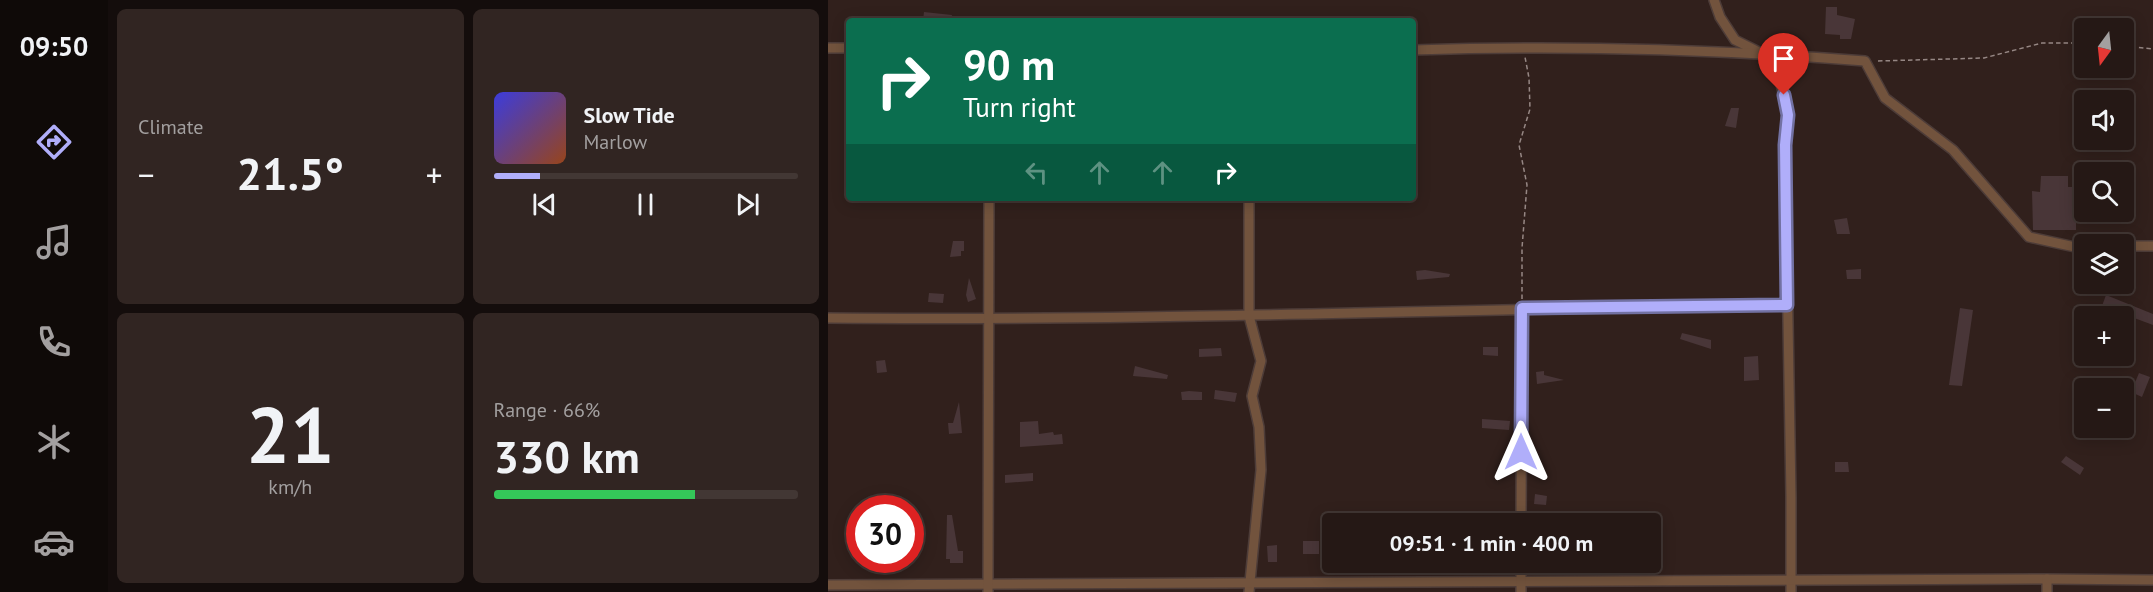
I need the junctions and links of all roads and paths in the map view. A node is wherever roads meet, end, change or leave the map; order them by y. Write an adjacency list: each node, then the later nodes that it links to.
1 (1714, 0): 9 (street)
2 (2074, 43): 10 (path)
3 (1523, 46): 8 (street); 9 (street); 17 (path)
4 (2134, 47): 7 (path)
5 (828, 48): 6 (street)
6 (846, 48)
7 (2153, 49)
8 (1416, 50)
9 (1759, 52): 10 (street); 16 (street)
10 (1865, 61): 15 (street)
11 (989, 201): 20 (street)
12 (1249, 201): 18 (street)
13 (2134, 246): 14 (street)
14 (2153, 246)
15 (2074, 247)
16 (1787, 305): 17 (street); 24 (street)
17 (1522, 308): 18 (street); 21 (street)
18 (1249, 316): 20 (street); 28 (street)
19 (828, 318): 20 (street)
20 (988, 320): 29 (street)
21 (1521, 513)
22 (1521, 573): 26 (street)
23 (2047, 579): 24 (street); 25 (street); 32 (street)
24 (1791, 580): 26 (street); 31 (street)
25 (2153, 580)
26 (1521, 581): 28 (street); 30 (street)
27 (828, 585): 29 (street)
28 (1249, 587): 29 (street)
29 (988, 588)
30 (1521, 592)
31 (1791, 592)
32 (2047, 592)

